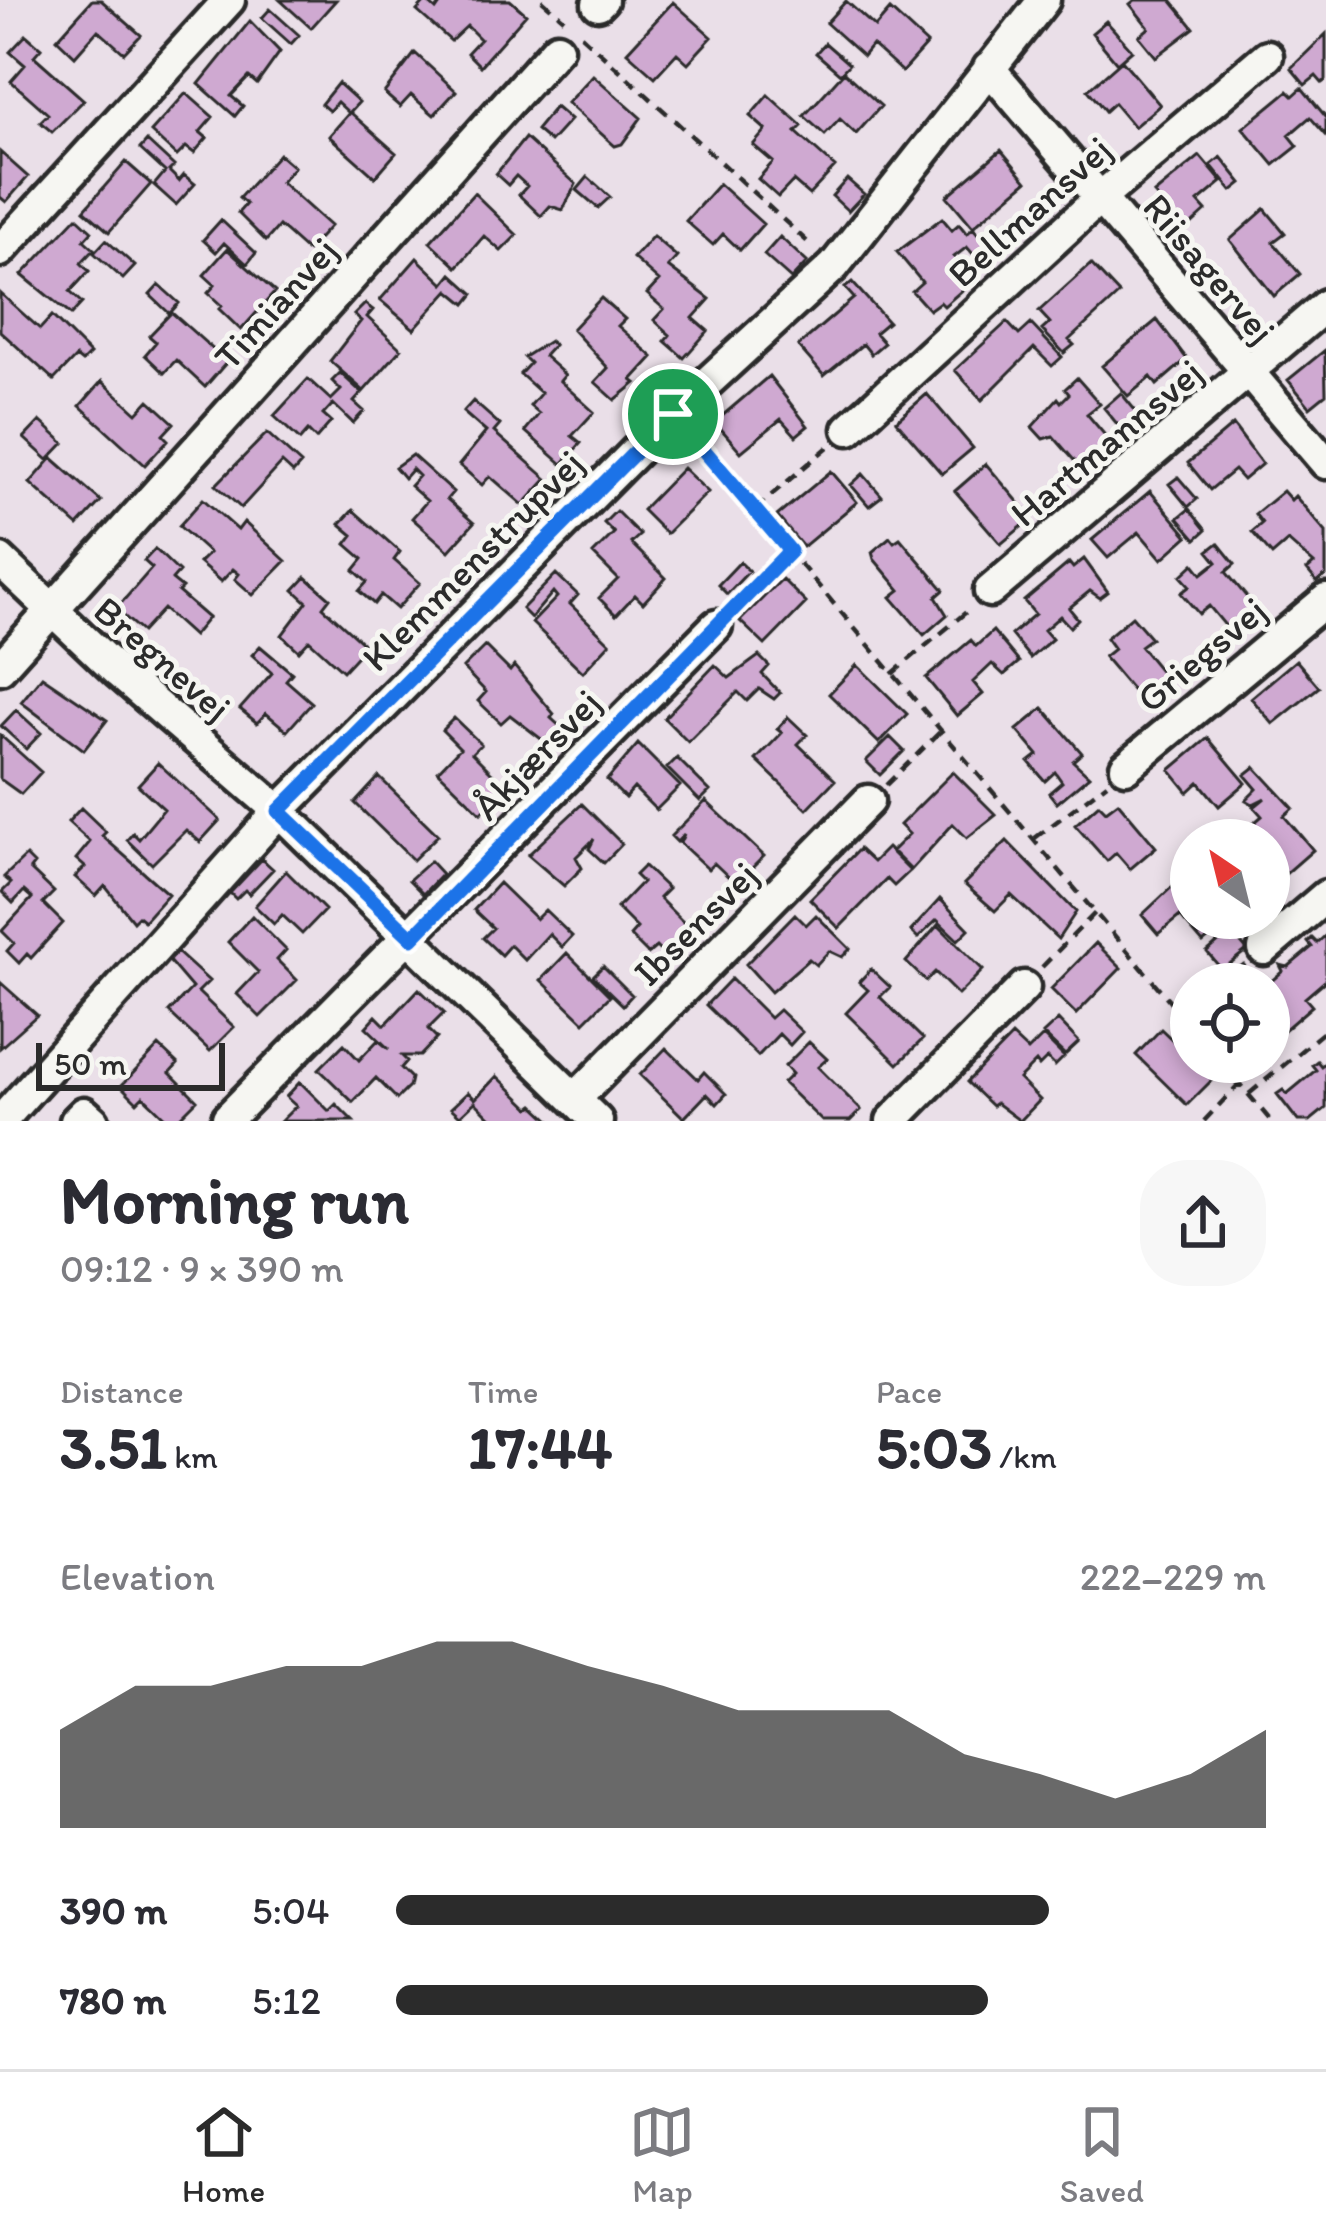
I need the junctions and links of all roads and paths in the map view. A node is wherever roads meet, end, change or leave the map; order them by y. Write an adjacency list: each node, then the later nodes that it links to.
1 (230, 0): 8 (street)
2 (542, 0): 9 (path)
3 (1043, 0): 6 (street, Klemmenstrupvej)
4 (557, 48): 20 (street, Timianvej)
5 (1267, 56): 7 (street, Bellmansvej)
6 (989, 68): 7 (street, Riisagervej); 9 (street, Klemmenstrupvej)
7 (1100, 198): 11 (street, Riisagervej); 13 (street, Bellmansvej)
8 (0, 251)
9 (834, 266): 12 (street, Klemmenstrupvej)
10 (1326, 305): 11 (street, Hartmannsvej)
11 (1248, 373): 14 (street, Riisagervej); 18 (street, Hartmannsvej)
12 (673, 414): 15 (path); 27 (street, Klemmenstrupvej)
13 (849, 429): 15 (path)
14 (1326, 463)
15 (755, 509): 16 (path)
16 (790, 551): 21 (path); 23 (path)
17 (0, 560): 20 (street, Bregnevej)
18 (991, 591): 23 (path)
19 (1326, 600): 25 (street, Griegsvej)
20 (51, 610): 22 (street, Timianvej); 27 (street, Bregnevej)
21 (716, 626): 31 (street, Åkjærsvej)
22 (0, 668)
23 (892, 674): 24 (path)
24 (942, 730): 26 (path); 28 (path)
25 (1126, 767): 28 (path)
26 (868, 801): 38 (street, Ibsensvej)
27 (279, 811): 31 (street, Bregnevej); 40 (street, Klemmenstrupvej)
28 (1035, 838): 30 (path)
29 (1326, 896): 32 (street)
30 (1097, 911): 33 (path); 34 (path)
31 (412, 938): 38 (street, Bregnevej); 39 (street, Åkjærsvej)
32 (1264, 949)
33 (1024, 987): 44 (street)
34 (1170, 1001)
35 (1326, 1030): 37 (path)
36 (1239, 1084): 37 (path); 45 (path)
37 (1249, 1094): 46 (path)
38 (575, 1099): 43 (street, Bregnevej)
39 (229, 1118)
40 (1, 1121)
41 (76, 1121): 42 (street)
42 (93, 1121)
43 (597, 1121)
44 (892, 1121)
45 (1204, 1121)
46 (1271, 1121)

